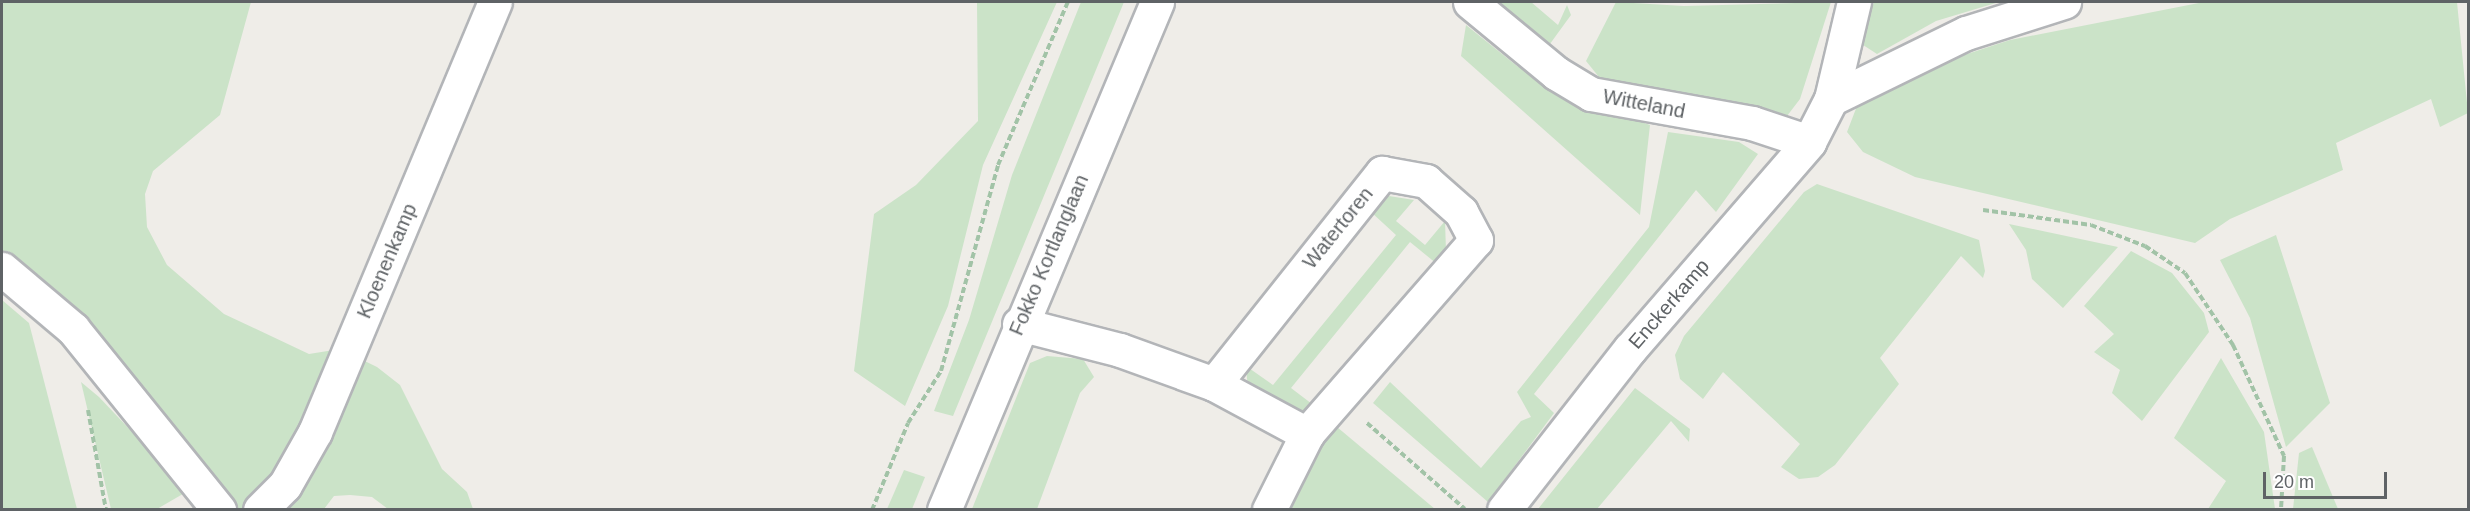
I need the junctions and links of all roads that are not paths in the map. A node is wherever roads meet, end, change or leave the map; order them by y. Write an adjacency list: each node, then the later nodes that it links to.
1 (495, 2): 13 (street, Kloenenkamp)
2 (1157, 2): 9 (street, Fokko Kortlanglaan)
3 (1470, 2): 7 (street, Witteland)
4 (1854, 2): 6 (street, Enckerkamp)
5 (2064, 2): 6 (street)
6 (1832, 99): 7 (street, Enckerkamp)
7 (1809, 142): 16 (street, Enckerkamp)
8 (2, 269): 12 (street)
9 (1019, 324): 10 (street); 14 (street, Fokko Kortlanglaan)
10 (1214, 384): 11 (street); 11 (street, Watertoren)
11 (1307, 434): 15 (street, Watertoren)
12 (211, 507)
13 (260, 510)
14 (944, 510)
15 (1269, 510)
16 (1504, 510)

